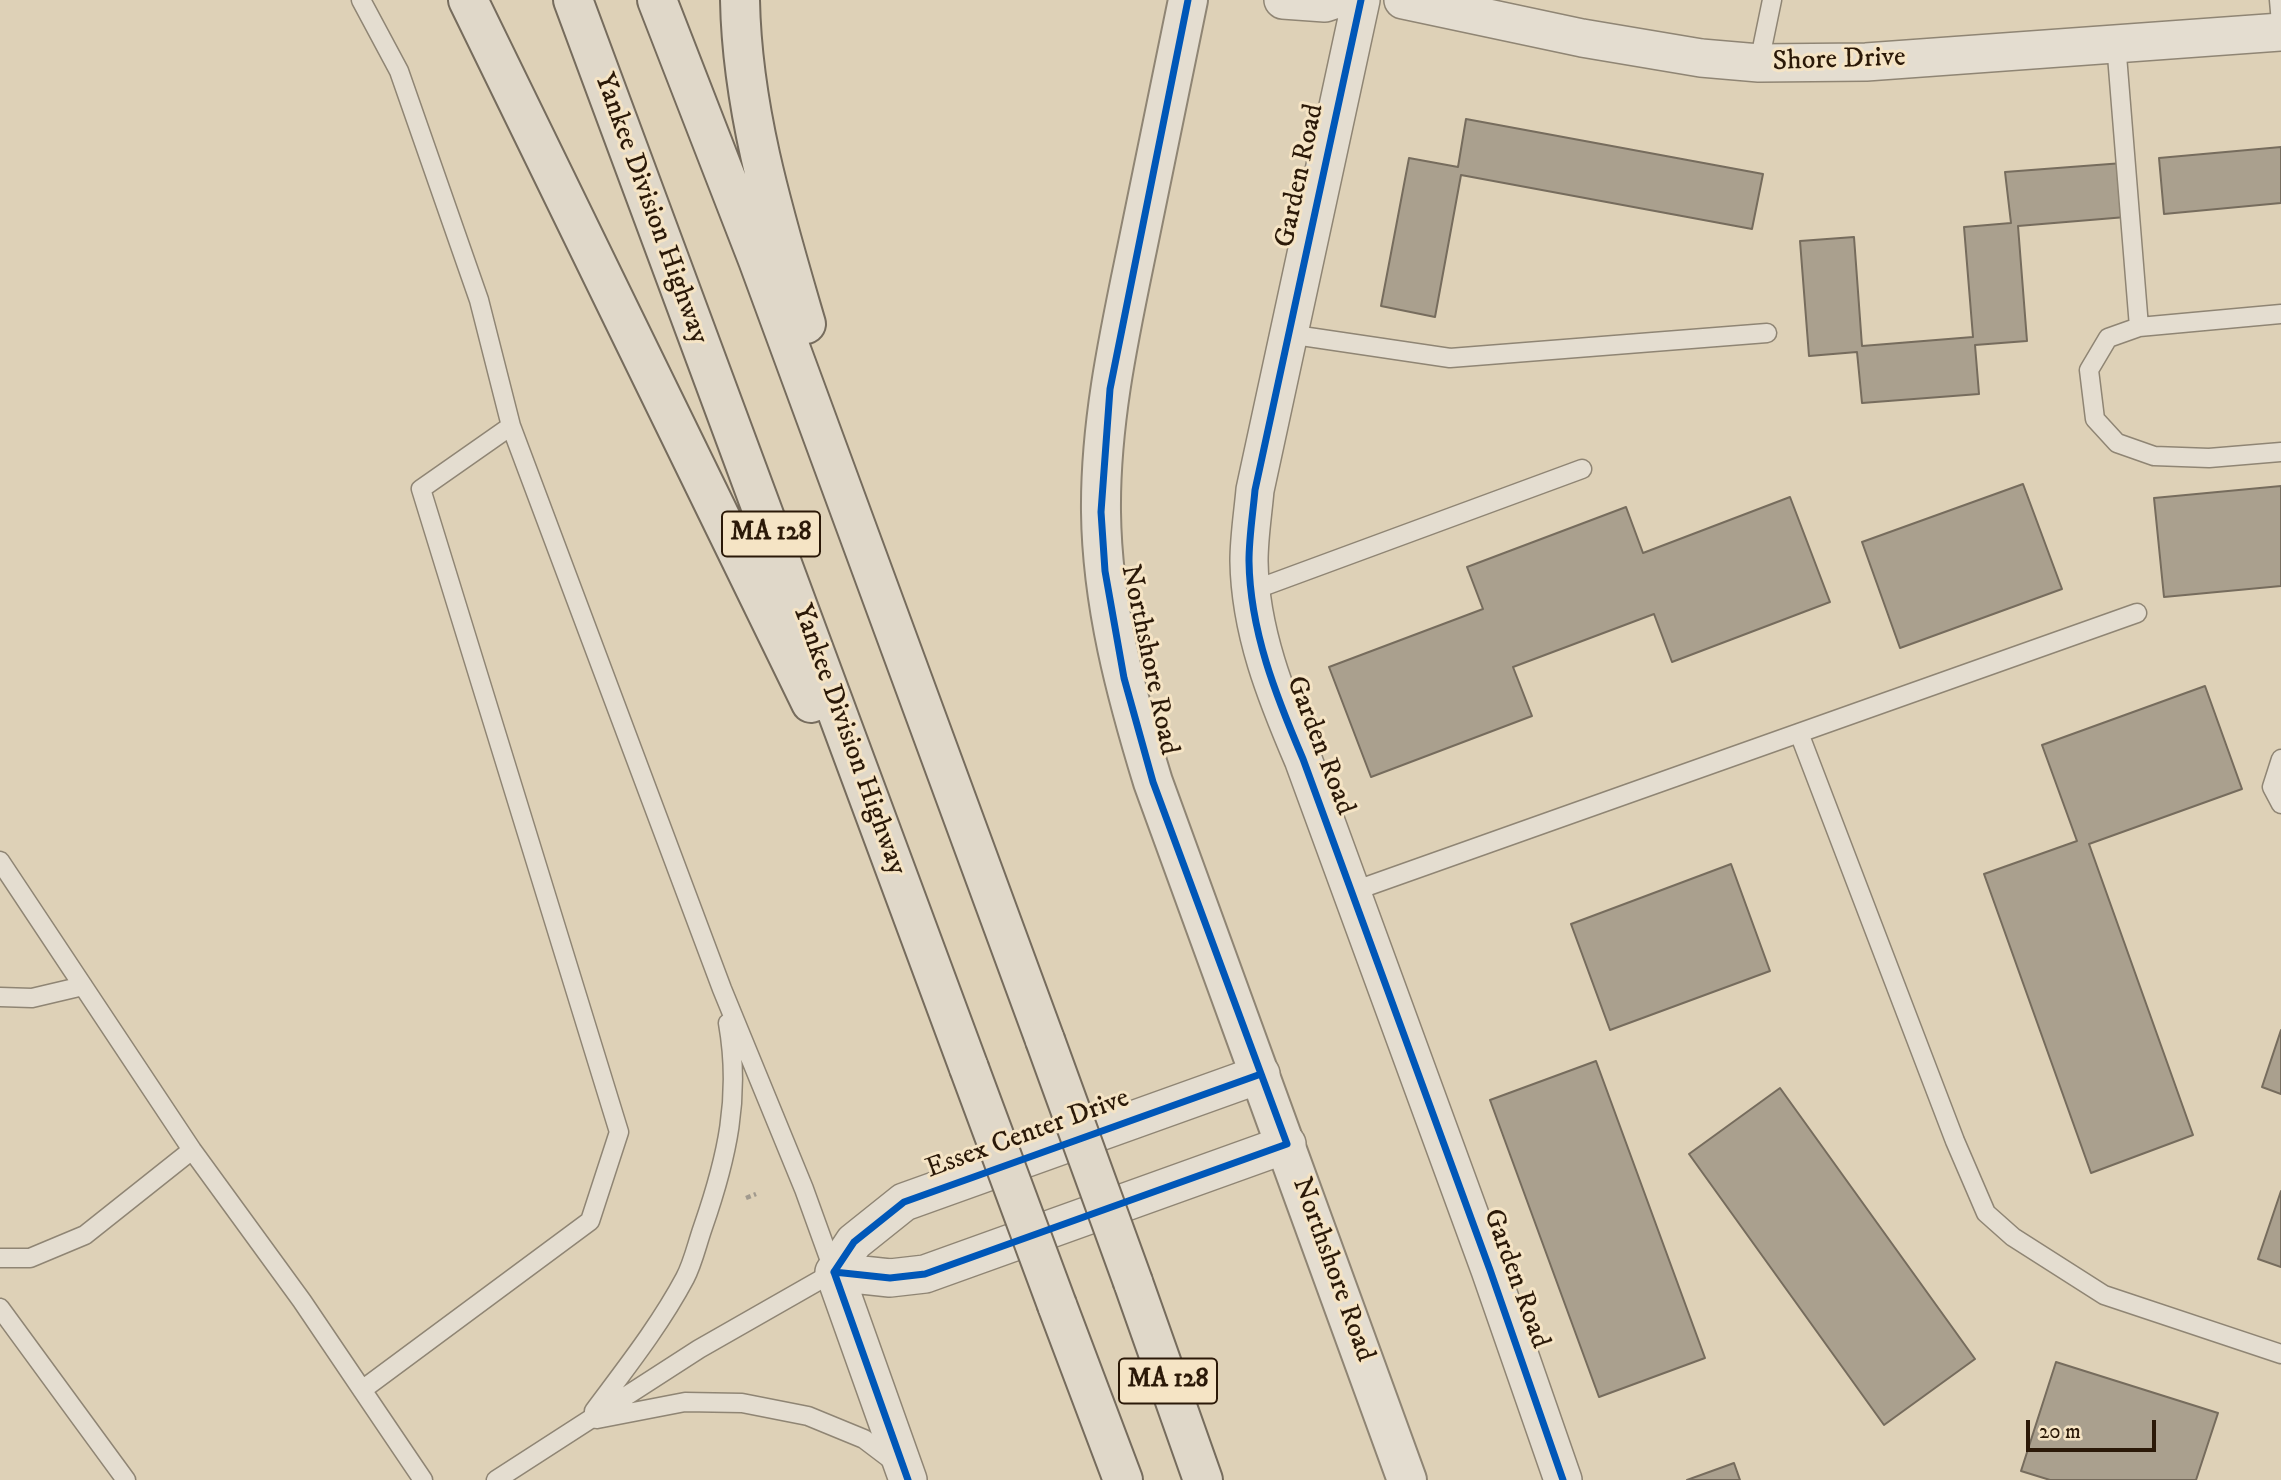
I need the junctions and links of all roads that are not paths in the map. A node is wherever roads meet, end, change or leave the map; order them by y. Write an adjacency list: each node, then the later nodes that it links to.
1 (362, 0): 21 (lane)
2 (468, 0): 32 (highway)
3 (573, 0): 32 (highway, Yankee Division Highway / MA 128)
4 (657, 0): 26 (highway, MA 128)
5 (740, 0): 26 (highway)
6 (1188, 0): 36 (street, Northshore Road)
7 (1283, 0): 8 (street)
8 (1334, 0)
9 (1361, 0): 20 (street, Garden Road)
10 (1403, 0): 16 (street, Shore Drive)
11 (1772, 0): 16 (lane)
12 (2279, 0): 13 (lane)
13 (2281, 23)
14 (2281, 32): 15 (street, Shore Drive)
15 (2116, 43): 16 (street, Shore Drive); 18 (lane)
16 (1759, 63)
17 (2281, 314): 18 (lane)
18 (2139, 327): 22 (lane)
19 (1767, 333): 20 (lane)
20 (1288, 334): 24 (street, Garden Road)
21 (511, 426): 34 (lane); 43 (lane)
22 (2281, 452)
23 (1582, 468): 24 (lane)
24 (1251, 591): 31 (street, Garden Road)
25 (2137, 613): 27 (lane)
26 (901, 656): 50 (highway, MA 128, bridge)
27 (1799, 733): 31 (lane); 42 (lane)
28 (2281, 759): 29 (lane)
29 (2280, 804)
30 (0, 861): 33 (lane)
31 (1351, 892): 52 (street, Garden Road)
32 (909, 906): 49 (highway, Yankee Division Highway / MA 128, bridge)
33 (83, 986): 35 (lane); 38 (lane)
34 (722, 989): 40 (lane); 44 (lane)
35 (0, 997)
36 (1261, 1074): 37 (street, Northshore Road); 40 (street, Essex Center Drive)
37 (1287, 1144): 40 (street); 51 (street, Northshore Road)
38 (192, 1150): 39 (lane); 43 (lane)
39 (0, 1258)
40 (834, 1272): 44 (lane); 45 (street)
41 (0, 1308): 46 (lane)
42 (2281, 1354)
43 (362, 1390): 47 (lane)
44 (587, 1421): 45 (lane); 48 (lane)
45 (906, 1475)
46 (126, 1480)
47 (423, 1480)
48 (496, 1480)
49 (1123, 1480)
50 (1203, 1480)
51 (1407, 1480)
52 (1563, 1480)

